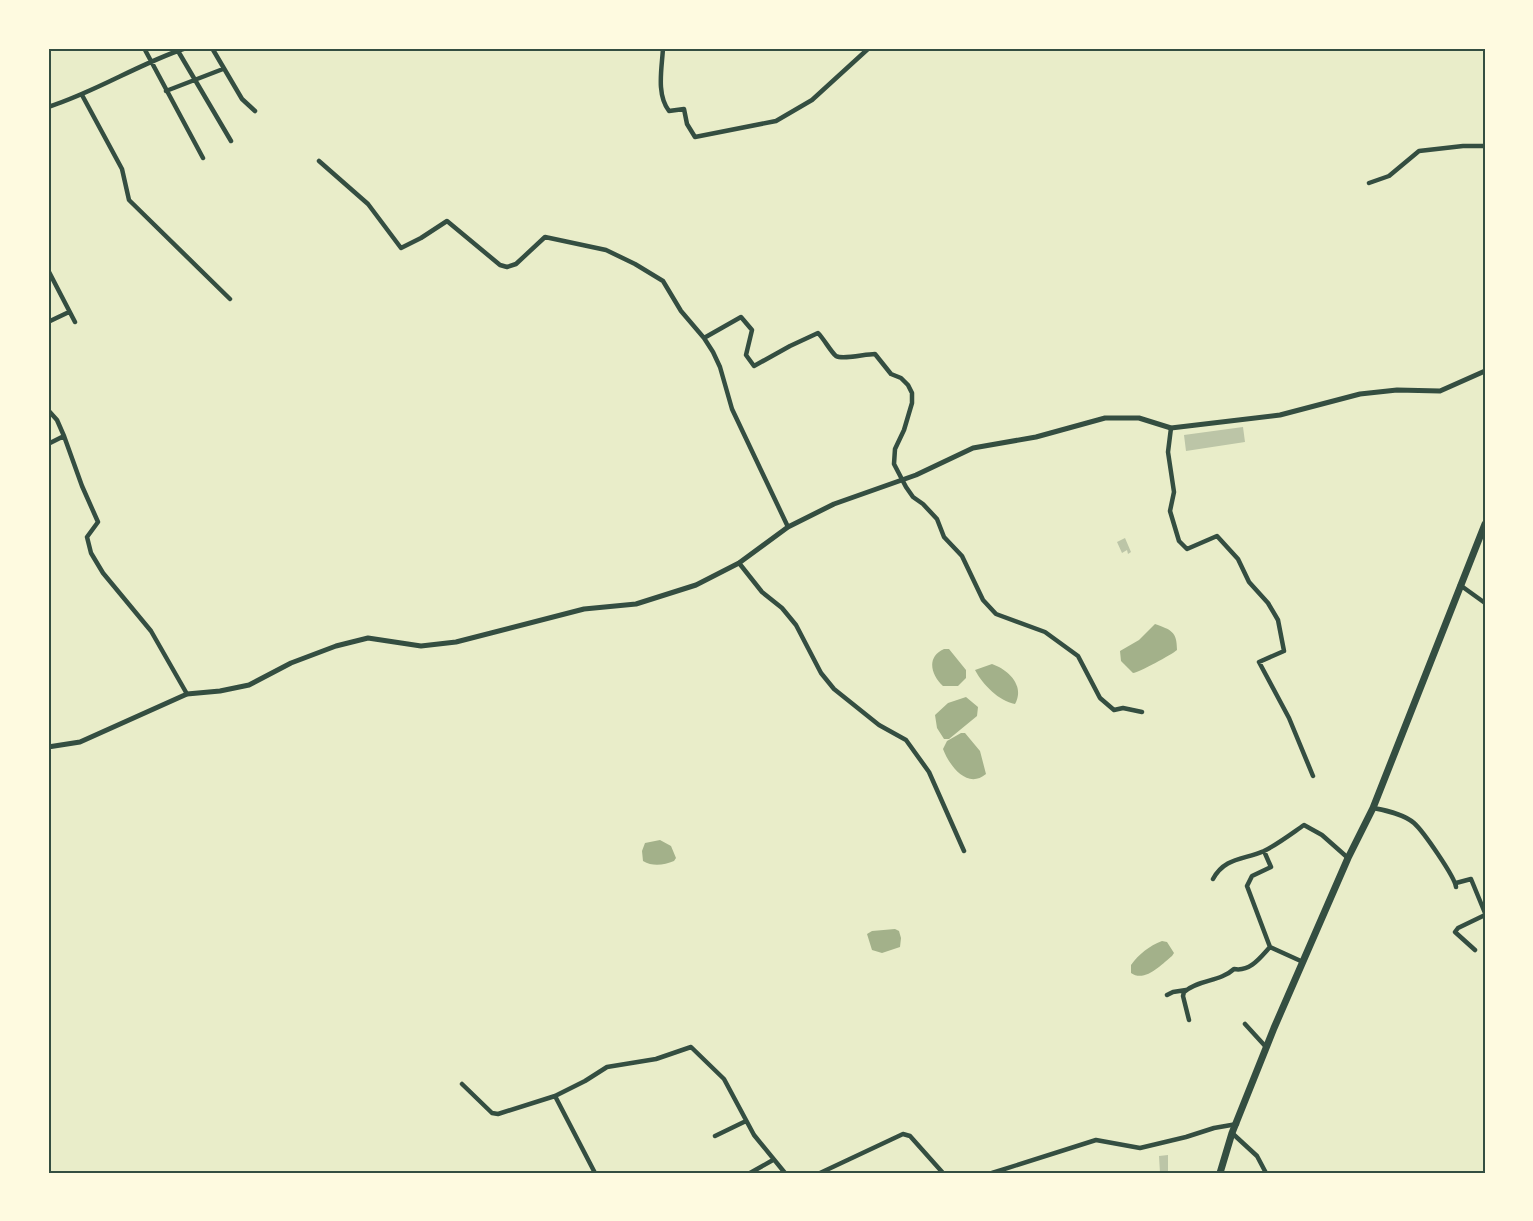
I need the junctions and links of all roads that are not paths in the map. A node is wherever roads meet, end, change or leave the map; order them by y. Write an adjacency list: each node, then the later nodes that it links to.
1 (144, 48): 7 (street)
2 (186, 48): 6 (street)
3 (212, 48): 8 (street)
4 (663, 48): 5 (street)
5 (869, 48)
6 (178, 51): 7 (street); 9 (street)
7 (151, 61): 10 (street); 11 (street)
8 (223, 69): 9 (street); 13 (street)
9 (195, 80): 10 (street); 14 (street)
10 (166, 91): 16 (street)
11 (82, 95): 12 (street); 20 (street)
12 (48, 107)
13 (255, 111)
14 (231, 141)
15 (1485, 146): 18 (street)
16 (203, 159)
17 (319, 161): 24 (street)
18 (1369, 183)
19 (48, 270): 21 (street)
20 (230, 299)
21 (69, 312): 22 (street); 23 (street)
22 (48, 322)
23 (75, 322)
24 (704, 338): 30 (street); 32 (street)
25 (1485, 371): 27 (street)
26 (48, 410): 28 (street)
27 (1171, 428): 30 (street); 39 (street)
28 (64, 436): 29 (street); 36 (street)
29 (48, 444)
30 (903, 478): 32 (street); 37 (street)
31 (1485, 524): 34 (main road)
32 (788, 527): 33 (street)
33 (739, 563): 36 (street); 41 (street)
34 (1460, 585): 35 (street); 40 (main road)
35 (1485, 603)
36 (187, 694): 38 (street)
37 (1142, 712)
38 (48, 747)
39 (1313, 776)
40 (1373, 808): 43 (main road); 45 (street)
41 (964, 851)
42 (1264, 851): 43 (street); 44 (street); 46 (street)
43 (1348, 858): 48 (main road)
44 (1213, 879)
45 (1485, 914): 47 (street)
46 (1270, 947): 48 (street); 49 (street)
47 (1475, 950)
48 (1303, 962): 53 (main road)
49 (1188, 989): 50 (street); 51 (street)
50 (1167, 995)
51 (1189, 1020)
52 (1245, 1024): 53 (street)
53 (1266, 1047): 57 (main road)
54 (462, 1084): 55 (street)
55 (555, 1096): 56 (street); 61 (street)
56 (746, 1121): 59 (street); 60 (street)
57 (1237, 1124): 58 (main road); 66 (street)
58 (1232, 1133): 67 (main road); 68 (street)
59 (716, 1136)
60 (773, 1160): 62 (street); 63 (street)
61 (595, 1173)
62 (750, 1173)
63 (785, 1173)
64 (820, 1173): 65 (street)
65 (943, 1173)
66 (992, 1173)
67 (1220, 1173)
68 (1266, 1173)

